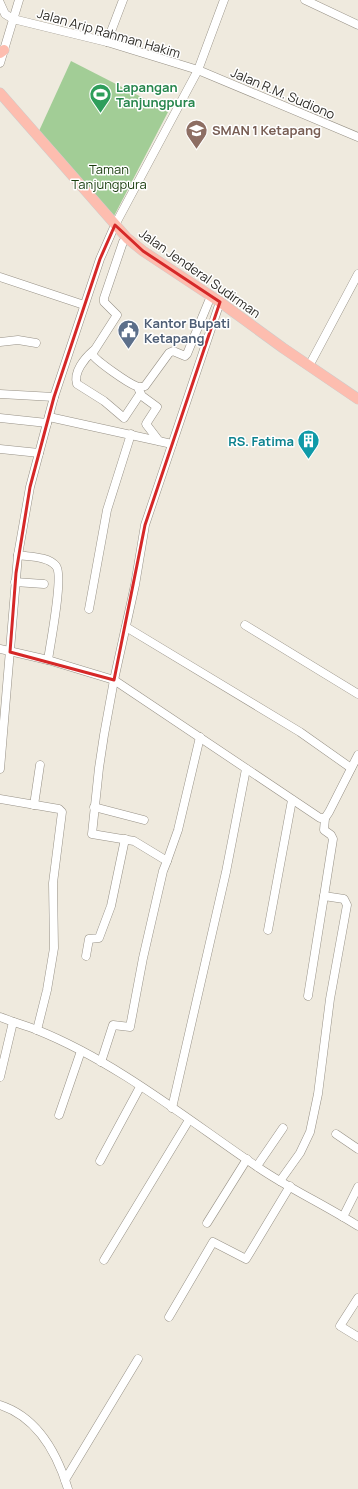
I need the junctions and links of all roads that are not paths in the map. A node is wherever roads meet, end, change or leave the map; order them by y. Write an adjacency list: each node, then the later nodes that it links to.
1 (19, 0): 6 (street)
2 (124, 0): 8 (street)
3 (224, 0): 11 (street)
4 (305, 0): 7 (street)
5 (0, 3): 6 (street)
6 (13, 19): 8 (street, Jalan Arip Rahman Hakim); 9 (street)
7 (358, 25)
8 (107, 42): 11 (street, Jalan Arip Rahman Hakim)
9 (2, 51): 10 (street)
10 (0, 63)
11 (198, 70): 13 (street, Jalan R.M. Sudiono); 14 (street)
12 (1, 92): 14 (main road, Jalan Jenderal Sudirman)
13 (358, 137)
14 (115, 225): 15 (main road, Jalan Jenderal Sudirman); 20 (street)
15 (127, 238): 18 (main road, Jalan Jenderal Sudirman); 23 (street)
16 (358, 274): 24 (street)
17 (0, 277): 20 (street)
18 (211, 296): 19 (main road, Jalan Jenderal Sudirman); 25 (street)
19 (220, 302): 24 (main road, Jalan Jenderal Sudirman); 33 (street)
20 (84, 305): 27 (street)
21 (0, 342): 22 (street)
22 (36, 343)
23 (93, 350): 25 (street); 25 (street)
24 (309, 366): 28 (main road, Jalan Jenderal Sudirman)
25 (139, 391): 32 (street)
26 (0, 394): 27 (street)
27 (54, 397): 30 (street)
28 (358, 399)
29 (0, 418): 30 (street)
30 (48, 420): 31 (street); 35 (street)
31 (131, 434): 32 (street); 39 (street)
32 (159, 441): 33 (street)
33 (172, 444): 41 (street)
34 (0, 449): 35 (street)
35 (39, 453): 36 (street)
36 (18, 555): 37 (street); 44 (street)
37 (15, 582): 38 (street); 43 (street)
38 (44, 584)
39 (89, 609)
40 (245, 625): 46 (street)
41 (126, 627): 45 (street); 50 (street)
42 (0, 649): 43 (street)
43 (10, 652): 44 (street); 51 (street)
44 (48, 660): 45 (street)
45 (114, 680): 47 (street); 56 (street)
46 (358, 694)
47 (200, 737): 52 (street); 60 (street)
48 (358, 754): 50 (street)
49 (40, 765): 55 (street)
50 (351, 768): 57 (street)
51 (0, 769)
52 (246, 769): 54 (street); 72 (street)
53 (0, 799): 55 (street)
54 (292, 800): 57 (street); 62 (street)
55 (34, 805): 67 (street)
56 (94, 807): 58 (street); 59 (street)
57 (325, 818): 61 (street)
58 (144, 820)
59 (125, 839): 60 (street); 63 (street)
60 (168, 861): 69 (street)
61 (324, 896): 64 (street); 81 (street)
62 (268, 930)
63 (86, 956)
64 (308, 996)
65 (0, 1017): 66 (street)
66 (13, 1022): 67 (street); 70 (street)
67 (37, 1030): 68 (street)
68 (81, 1051): 69 (street); 73 (street)
69 (101, 1062): 71 (street)
70 (0, 1077)
71 (140, 1087): 72 (street); 79 (street)
72 (172, 1108): 74 (street)
73 (59, 1115)
74 (189, 1120): 78 (street); 87 (street)
75 (283, 1128): 80 (street)
76 (336, 1134): 77 (street)
77 (358, 1149)
78 (247, 1159): 80 (street); 85 (street)
79 (100, 1161)
80 (257, 1166): 81 (street)
81 (280, 1181): 82 (street)
82 (290, 1186): 84 (street); 89 (street)
83 (358, 1187): 84 (street)
84 (343, 1217): 86 (street)
85 (207, 1223)
86 (358, 1226)
87 (104, 1260)
88 (358, 1298): 90 (street)
89 (168, 1317)
90 (358, 1337)
91 (138, 1359): 93 (street)
92 (0, 1405): 93 (street)
93 (65, 1480): 94 (street)
94 (68, 1489)

